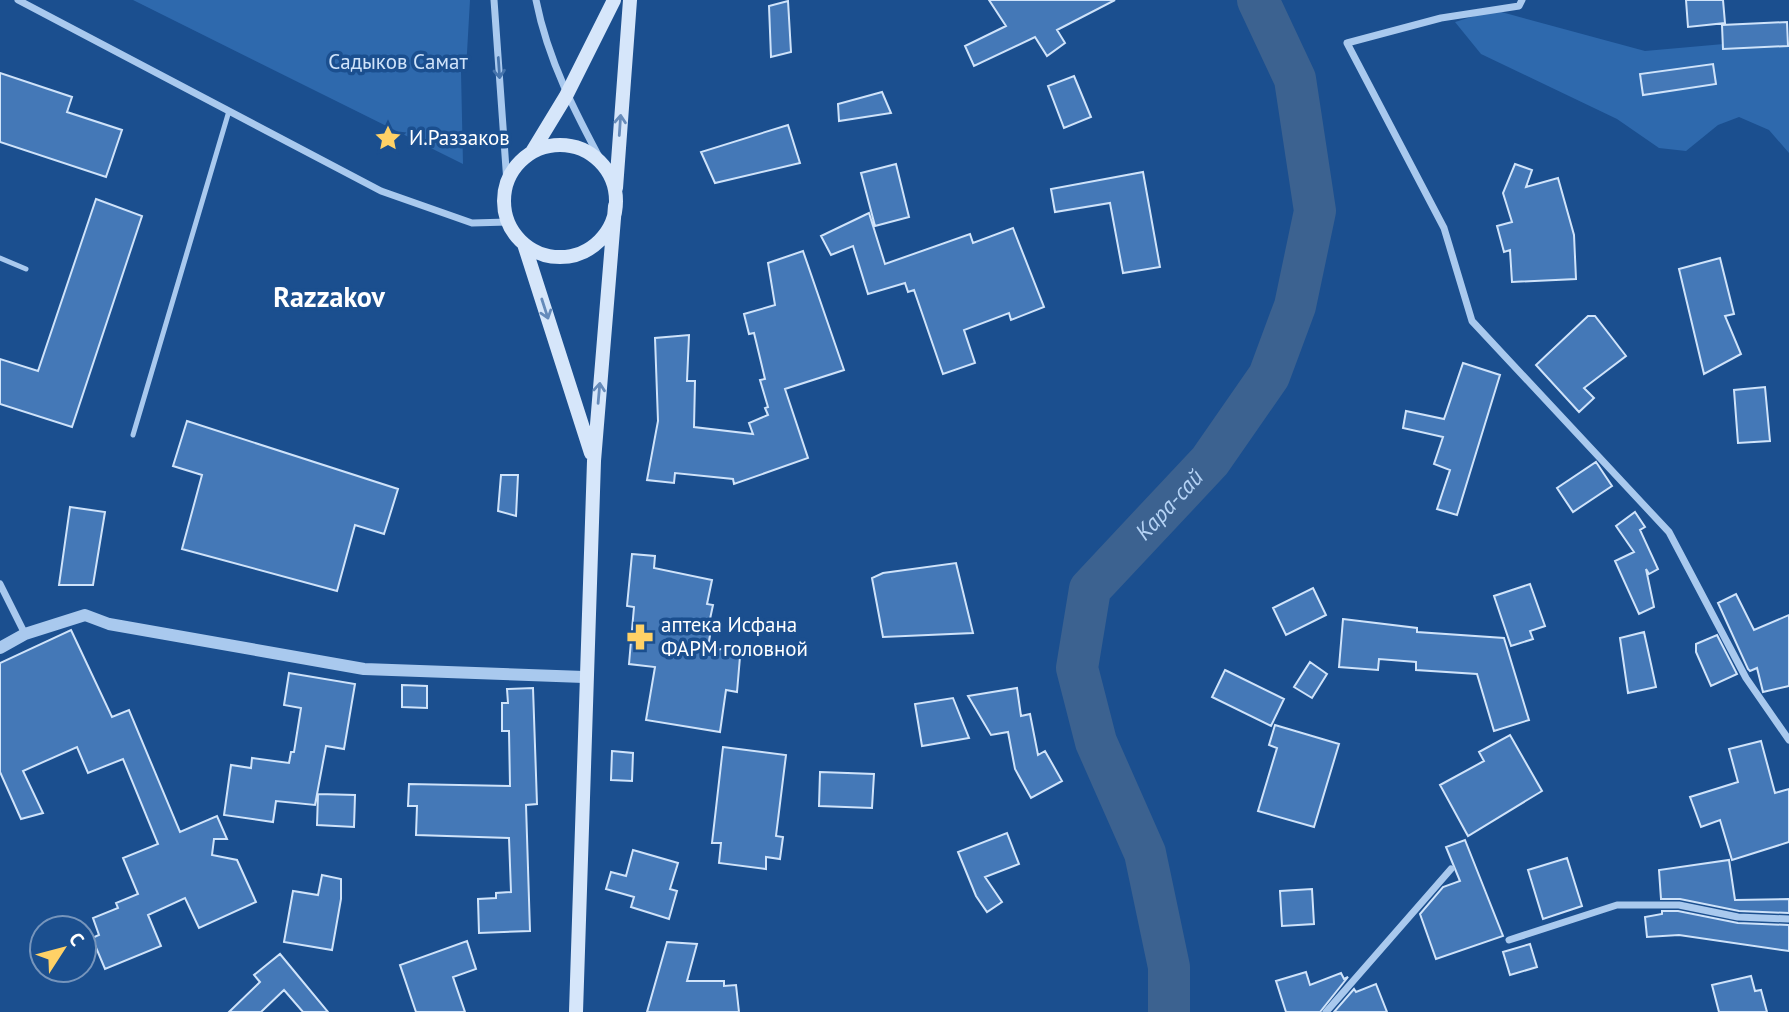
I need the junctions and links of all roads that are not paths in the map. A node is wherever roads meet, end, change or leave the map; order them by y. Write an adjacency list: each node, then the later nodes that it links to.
1 (18, 0): 8 (street)
2 (494, 0): 11 (street, one-way to 11)
3 (536, 0): 7 (street)
4 (614, 0): 7 (main road)
5 (630, 0): 12 (main road, one-way to 5)
6 (1521, 0): 23 (street)
7 (566, 96): 9 (main road); 10 (street)
8 (229, 111): 13 (street); 17 (lane)
9 (532, 152): 10 (main road); 11 (main road)
10 (605, 168): 12 (main road)
11 (507, 183): 13 (main road)
12 (615, 200): 14 (main road); 18 (main road, one-way to 12)
13 (508, 222): 14 (main road)
14 (524, 244): 18 (main road, one-way to 18)
15 (0, 258): 16 (lane)
16 (26, 269)
17 (133, 435)
18 (594, 461): 22 (main road)
19 (0, 584): 20 (street)
20 (25, 634): 21 (street); 22 (street)
21 (0, 648)
22 (584, 677): 27 (main road)
23 (1789, 740)
24 (1451, 869): 28 (street)
25 (1789, 919): 26 (street)
26 (1509, 940)
27 (576, 1012)
28 (1326, 1012)

